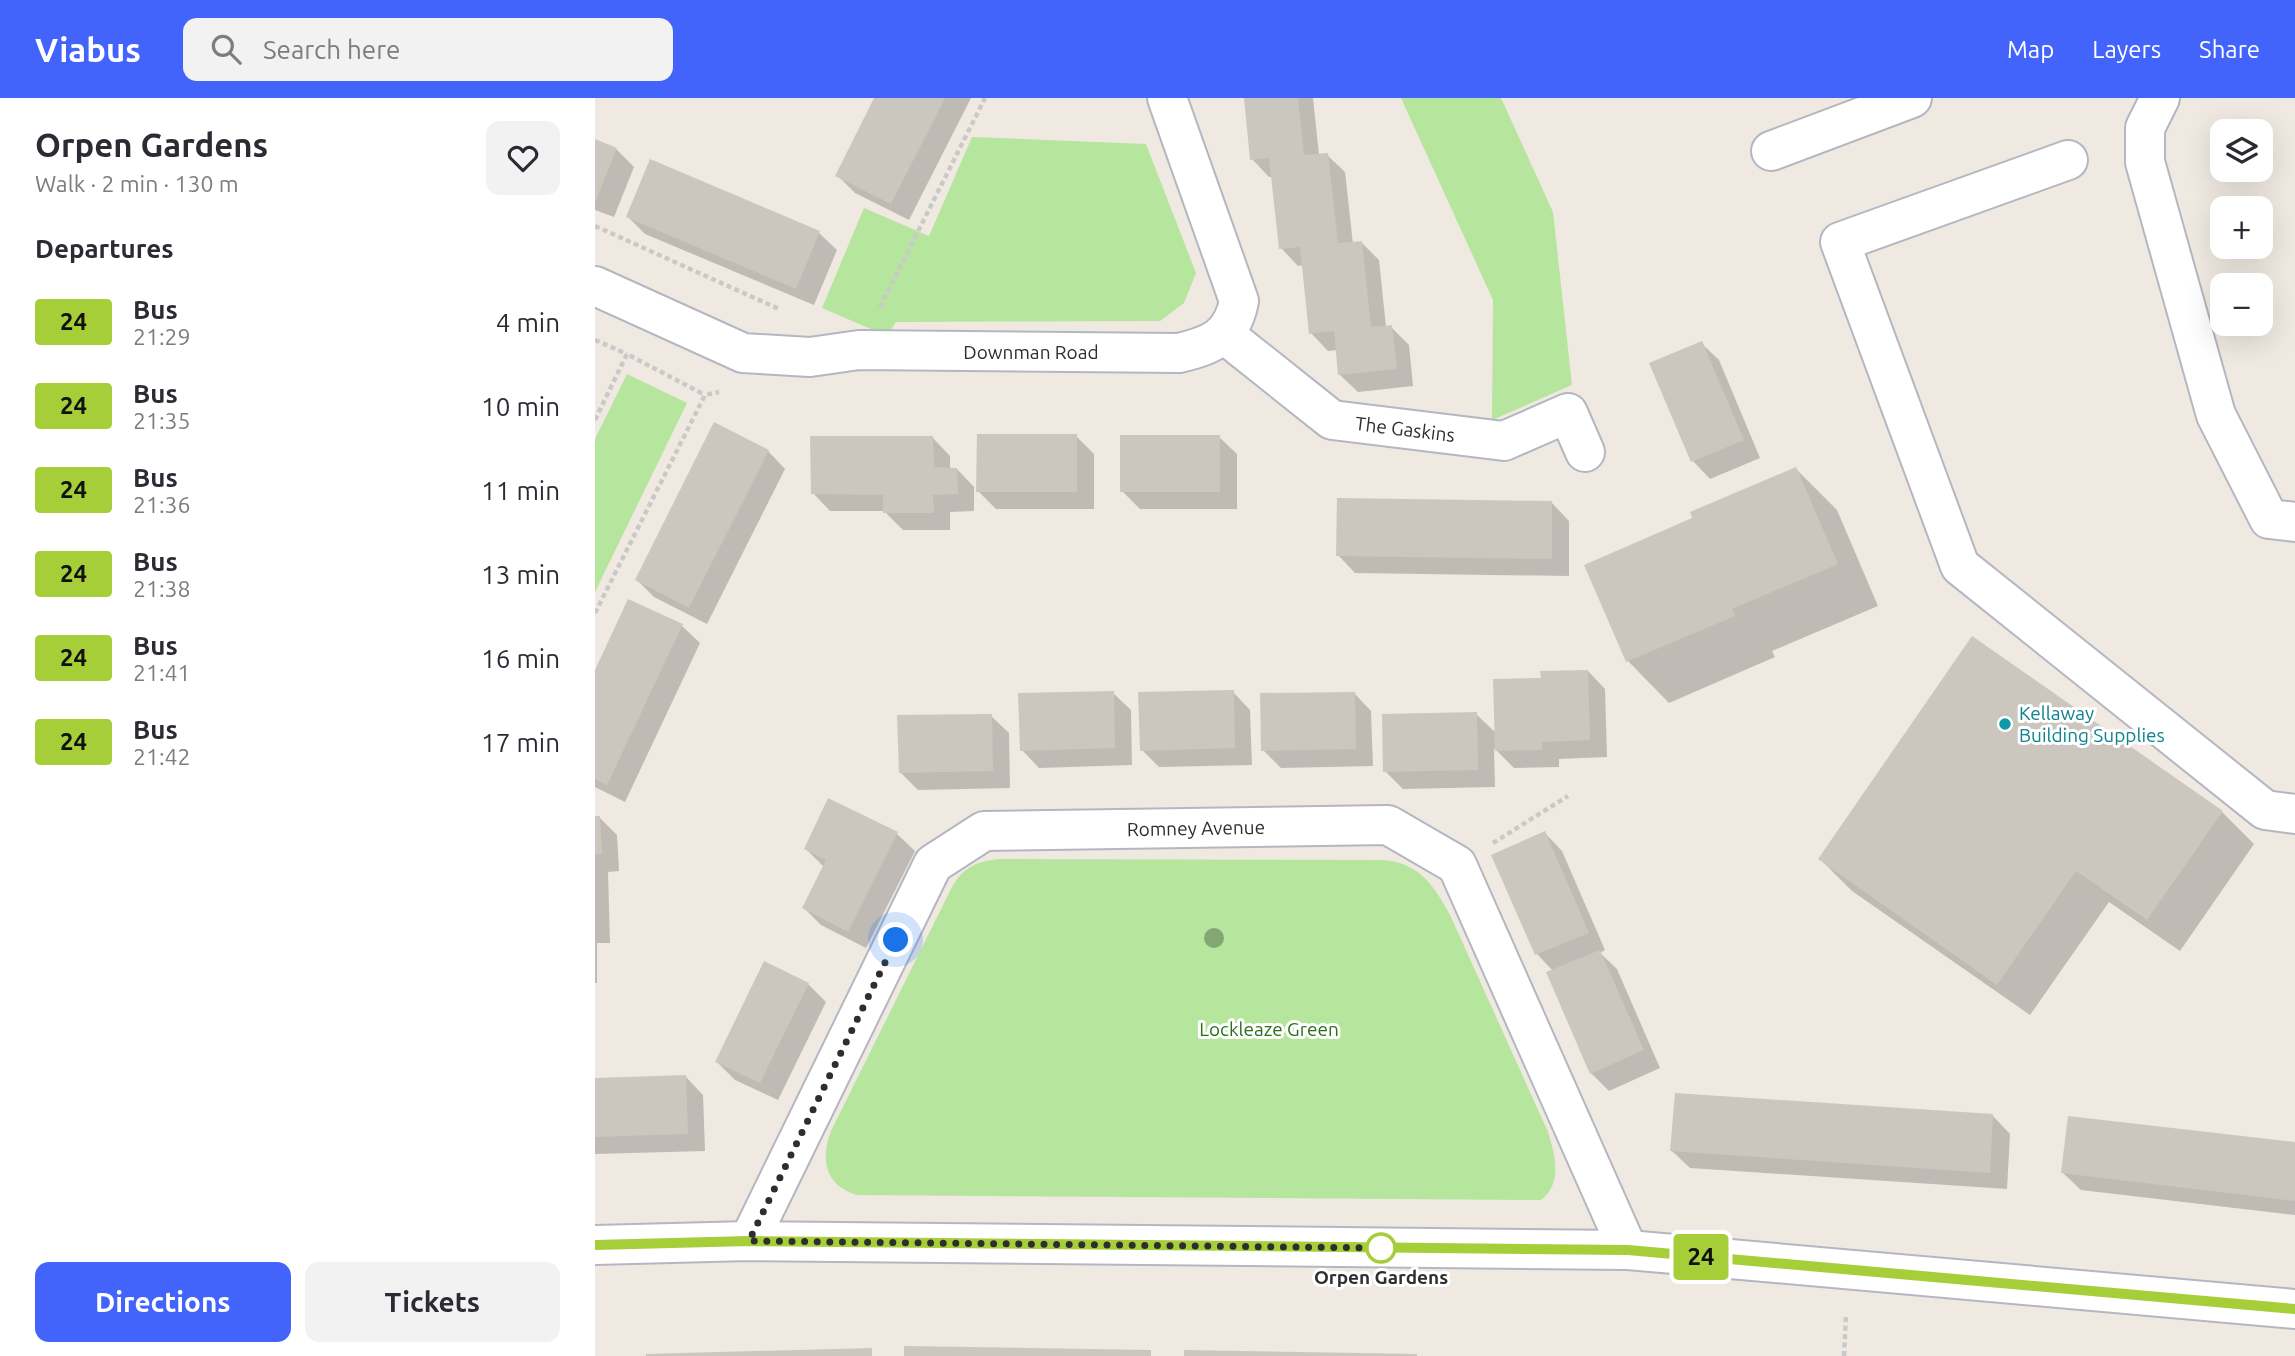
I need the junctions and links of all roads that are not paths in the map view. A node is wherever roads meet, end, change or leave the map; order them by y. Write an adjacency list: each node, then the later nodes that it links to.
1 (1167, 98): 7 (street)
2 (1912, 98): 4 (street)
3 (2160, 98): 9 (street)
4 (1771, 151)
5 (2068, 160): 10 (street)
6 (595, 286): 7 (street, Downman Road)
7 (1224, 334): 8 (street, The Gaskins)
8 (1585, 452)
9 (2295, 522)
10 (2295, 814)
11 (749, 1241): 12 (street); 13 (street); 13 (street, Romney Avenue)
12 (595, 1245)
13 (1628, 1250): 14 (street)
14 (2295, 1309)

